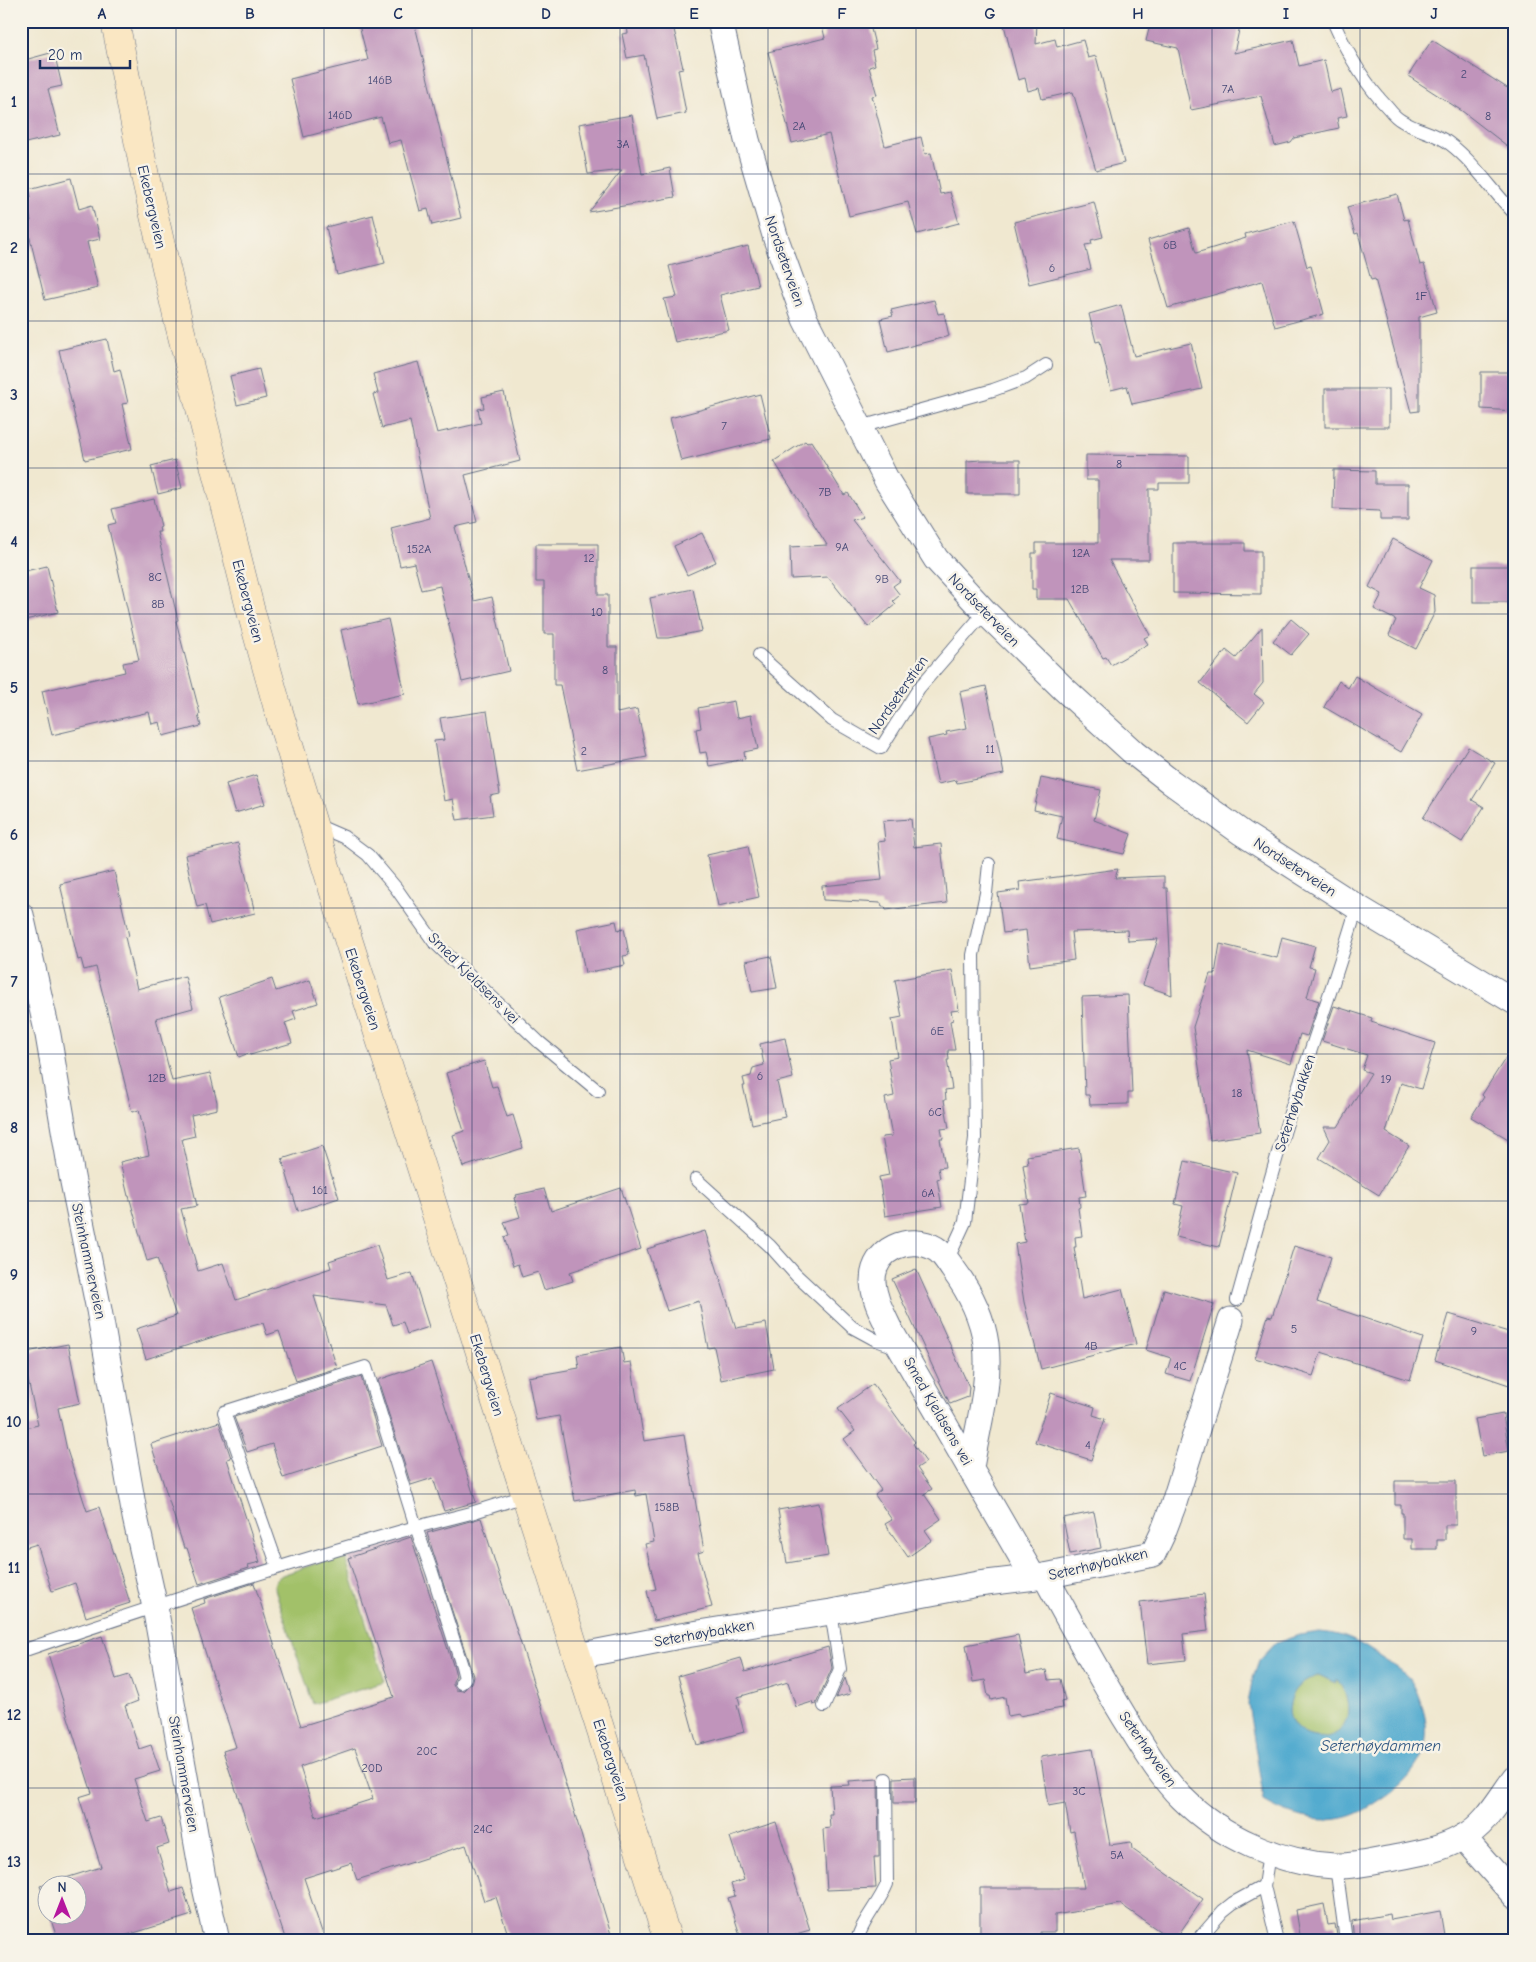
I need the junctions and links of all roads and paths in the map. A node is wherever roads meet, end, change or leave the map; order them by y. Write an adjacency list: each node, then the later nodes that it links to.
1 (115, 21): 9 (main road, Ekebergveien)
2 (720, 21): 6 (street, Nordseterveien)
3 (1333, 21): 4 (lane)
4 (1515, 214)
5 (1046, 365): 6 (lane)
6 (860, 427): 7 (street, Nordseterveien)
7 (985, 612): 8 (lane, Nordseterstien); 11 (street, Nordseterveien)
8 (759, 655)
9 (312, 823): 14 (lane, Smed Kjeldsens vei); 20 (main road, Ekebergveien)
10 (989, 864): 16 (lane)
11 (1356, 907): 13 (street, Nordseterveien); 17 (lane, Seterhøybakken)
12 (21, 915): 24 (street, Steinhammerveien)
13 (1512, 993)
14 (598, 1091)
15 (696, 1179): 18 (lane, Smed Kjeldsens vei)
16 (947, 1261): 18 (street); 19 (street)
17 (1234, 1310): 23 (street, Seterhøybakken)
18 (902, 1348): 19 (street, Smed Kjeldsens vei)
19 (971, 1468): 23 (street, Smed Kjeldsens vei)
20 (525, 1496): 21 (lane); 27 (main road, Ekebergveien)
21 (416, 1528): 22 (lane); 22 (lane); 28 (lane)
22 (278, 1567): 24 (lane)
23 (1039, 1577): 25 (street, Seterhøybakken); 33 (street, Seterhøyveien)
24 (155, 1607): 26 (lane); 37 (street, Steinhammerveien)
25 (831, 1612): 27 (street, Seterhøybakken); 29 (lane)
26 (24, 1650)
27 (577, 1656): 38 (main road, Ekebergveien)
28 (461, 1683)
29 (824, 1706)
30 (1515, 1778): 32 (street, Seterhøyveien)
31 (886, 1779): 39 (lane)
32 (1464, 1837): 34 (street, Seterhøyveien); 36 (street)
33 (1269, 1853): 34 (street, Seterhøyveien); 35 (lane)
34 (1336, 1866): 42 (lane)
35 (1264, 1886): 40 (lane); 41 (lane)
36 (1515, 1896)
37 (217, 1941)
38 (668, 1941)
39 (857, 1941)
40 (1197, 1941)
41 (1277, 1941)
42 (1346, 1941)

